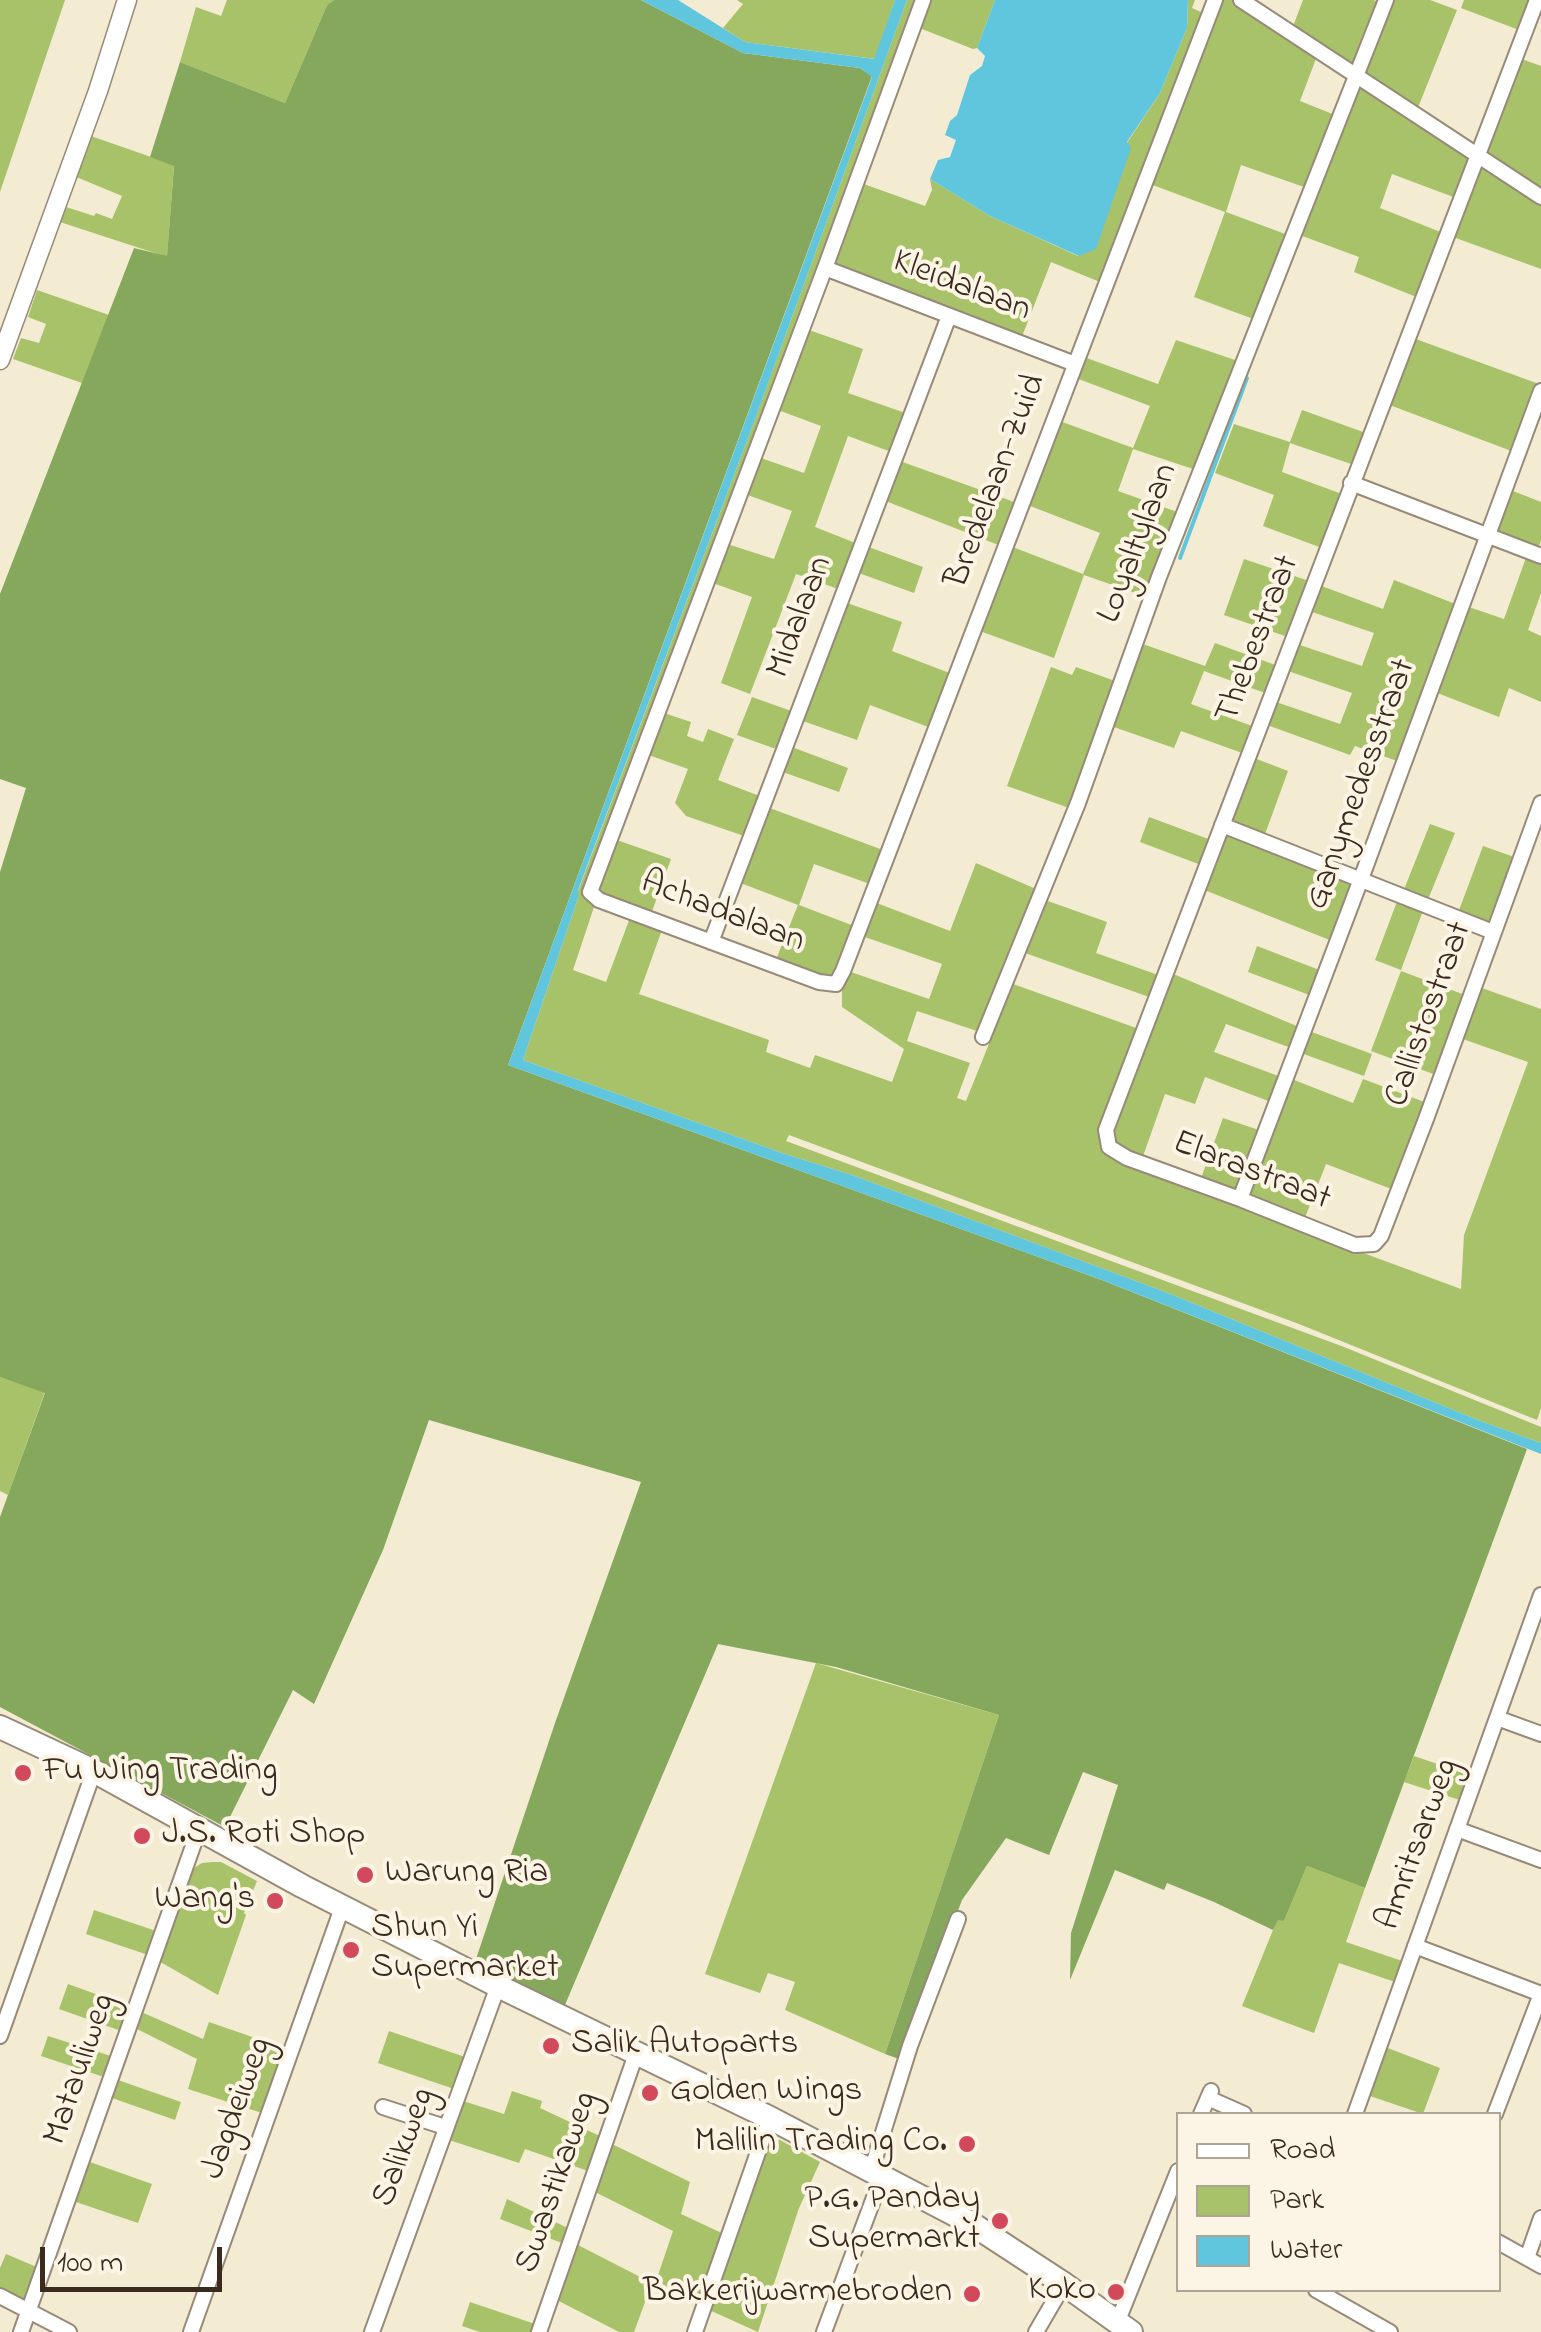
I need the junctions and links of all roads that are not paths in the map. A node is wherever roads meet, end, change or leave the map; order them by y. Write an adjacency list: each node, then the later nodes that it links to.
1 (127, 0): 12 (street)
2 (923, 0): 10 (street)
3 (1215, 0): 13 (street, Bredelaan-Zuid)
4 (1241, 0): 7 (street)
5 (1386, 0): 7 (street, Loyaltylaan)
6 (1536, 0): 8 (street, Thebestraat)
7 (1355, 74): 8 (street); 24 (street, Loyaltylaan)
8 (1477, 155): 9 (street); 15 (street, Thebestraat)
9 (1541, 197)
10 (825, 268): 11 (street, Kleidalaan); 22 (street, Achadalaan)
11 (949, 316): 13 (street, Kleidalaan); 22 (street, Midalaan)
12 (0, 360)
13 (1075, 364): 23 (street, Bredelaan-Zuid)
14 (1541, 390): 16 (street, Ganymedesstraat)
15 (1351, 483): 16 (street); 19 (street, Thebestraat)
16 (1488, 534): 17 (street); 20 (street, Ganymedesstraat)
17 (1541, 556)
18 (1541, 804): 21 (street, Callistostraat)
19 (1222, 825): 20 (street); 25 (street, Thebestraat)
20 (1361, 878): 21 (street); 26 (street, Ganymedesstraat)
21 (1494, 932): 27 (street, Callistostraat)
22 (712, 942): 23 (street, Achadalaan)
23 (836, 984)
24 (984, 1037)
25 (1110, 1147): 26 (street, Elarastraat)
26 (1240, 1199): 27 (street, Elarastraat)
27 (1374, 1244)
28 (1541, 1595): 29 (street, Amritsarweg)
29 (1537, 1613): 30 (street, Amritsarweg)
30 (1497, 1718): 32 (street); 35 (street, Amritsarweg)
31 (0, 1727): 33 (main road)
32 (1541, 1734)
33 (94, 1771): 34 (main road); 42 (street)
34 (199, 1829): 37 (main road); 60 (street, Matauliweg)
35 (1457, 1829): 36 (street); 39 (street, Amritsarweg)
36 (1541, 1860)
37 (343, 1905): 40 (main road); 64 (street, Jagdeiweg)
38 (958, 1918): 51 (street)
39 (1416, 1946): 41 (street); 47 (street, Amritsarweg)
40 (498, 1986): 43 (main road); 50 (street, Salikweg)
41 (1541, 1994): 48 (street)
42 (0, 2036)
43 (636, 2054): 49 (main road); 66 (street, Swastikaweg)
44 (384, 2107): 50 (street)
45 (1202, 2112): 46 (street)
46 (1241, 2112)
47 (1356, 2112)
48 (1496, 2112)
49 (770, 2118): 51 (main road); 67 (street)
50 (445, 2127): 65 (street, Salikweg)
51 (876, 2174): 57 (main road); 68 (street)
52 (1176, 2177): 61 (street)
53 (1541, 2218): 55 (street)
54 (1501, 2244): 55 (street)
55 (1527, 2258): 56 (street)
56 (1541, 2266)
57 (1064, 2284): 61 (main road); 69 (street)
58 (1320, 2292): 70 (street)
59 (0, 2296): 60 (street)
60 (28, 2312): 62 (street, Matauliweg); 63 (street)
61 (1124, 2327)
62 (21, 2332)
63 (69, 2332)
64 (192, 2332)
65 (372, 2332)
66 (539, 2332)
67 (695, 2332)
68 (824, 2332)
69 (1036, 2332)
70 (1390, 2332)

